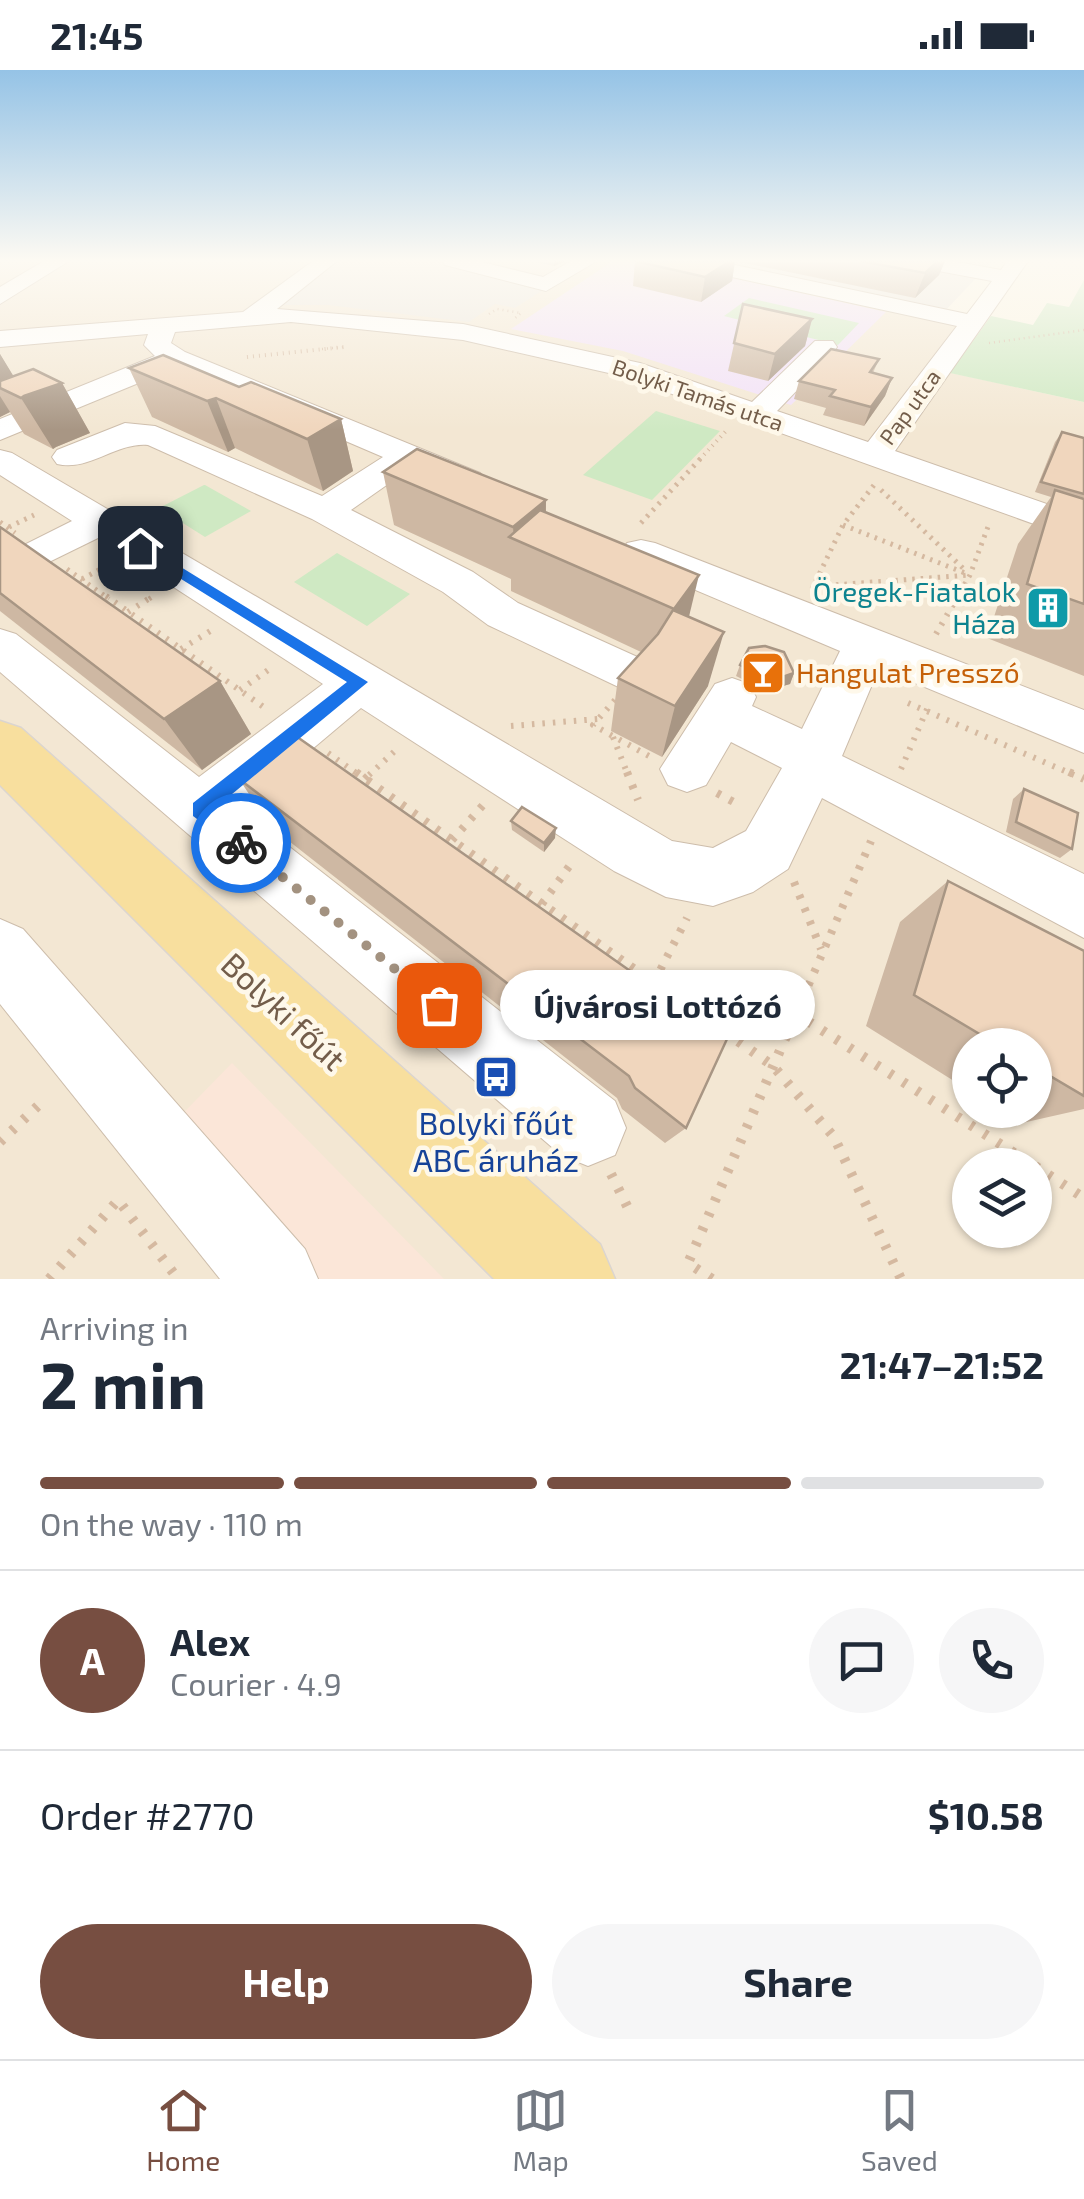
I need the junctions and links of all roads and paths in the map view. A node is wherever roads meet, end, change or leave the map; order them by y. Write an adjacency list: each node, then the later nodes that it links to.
1 (249, 317): 11 (street, Bolyki Tamás utca)
2 (350, 317): 12 (street, Bolyki Tamás utca)
3 (951, 317): 5 (street)
4 (974, 317): 5 (street, Pap utca)
5 (971, 322): 10 (street, Pap utca)
6 (1084, 330): 10 (path)
7 (0, 339): 11 (street, Bolyki Tamás utca)
8 (361, 344): 11 (path)
9 (824, 347): 12 (street)
10 (953, 347): 17 (street, Pap utca)
11 (175, 348): 13 (street); 14 (street)
12 (752, 412): 17 (street, Bolyki Tamás utca); 25 (path)
13 (0, 430)
14 (408, 455): 18 (street); 20 (street)
15 (69, 457): 20 (street)
16 (0, 460): 22 (street)
17 (880, 468): 19 (street, Bolyki Tamás utca); 23 (path); 28 (path)
18 (498, 493)
19 (998, 500): 24 (street, Bolyki Tamás utca); 28 (path)
20 (324, 511): 33 (street)
21 (0, 522): 26 (path)
22 (100, 522): 26 (street); 34 (street)
23 (843, 525): 28 (path); 29 (path)
24 (1084, 530)
25 (614, 540): 29 (street)
26 (42, 552): 27 (street); 37 (path)
27 (0, 573)
28 (970, 575): 29 (path); 32 (path)
29 (804, 601): 31 (street)
30 (0, 646): 45 (street)
31 (858, 661): 32 (street); 35 (path); 41 (street)
32 (929, 670): 35 (path); 39 (street)
33 (627, 673)
34 (360, 682): 37 (street); 38 (street)
35 (926, 711): 43 (path); 44 (path)
36 (600, 718): 38 (path)
37 (297, 732): 45 (street); 51 (path)
38 (441, 732): 47 (street)
39 (1084, 732)
40 (0, 746): 63 (main road, Bolyki főút)
41 (813, 763): 42 (street); 44 (street); 46 (street)
42 (687, 769)
43 (1084, 779)
44 (886, 804): 48 (street); 49 (path)
45 (200, 810): 55 (street)
46 (775, 834): 47 (street); 49 (path)
47 (708, 877): 51 (path)
48 (1084, 907)
49 (822, 951): 52 (path)
50 (0, 952): 62 (street)
51 (654, 982): 53 (path)
52 (796, 1013): 53 (path); 57 (path)
53 (773, 1066): 64 (path); 65 (path)
54 (42, 1102): 56 (path)
55 (588, 1128)
56 (0, 1142)
57 (1006, 1148)
58 (1052, 1178): 59 (path)
59 (1084, 1198)
60 (49, 1279): 61 (path)
61 (178, 1279)
62 (275, 1279)
63 (565, 1279)
64 (712, 1279)
65 (901, 1279)

